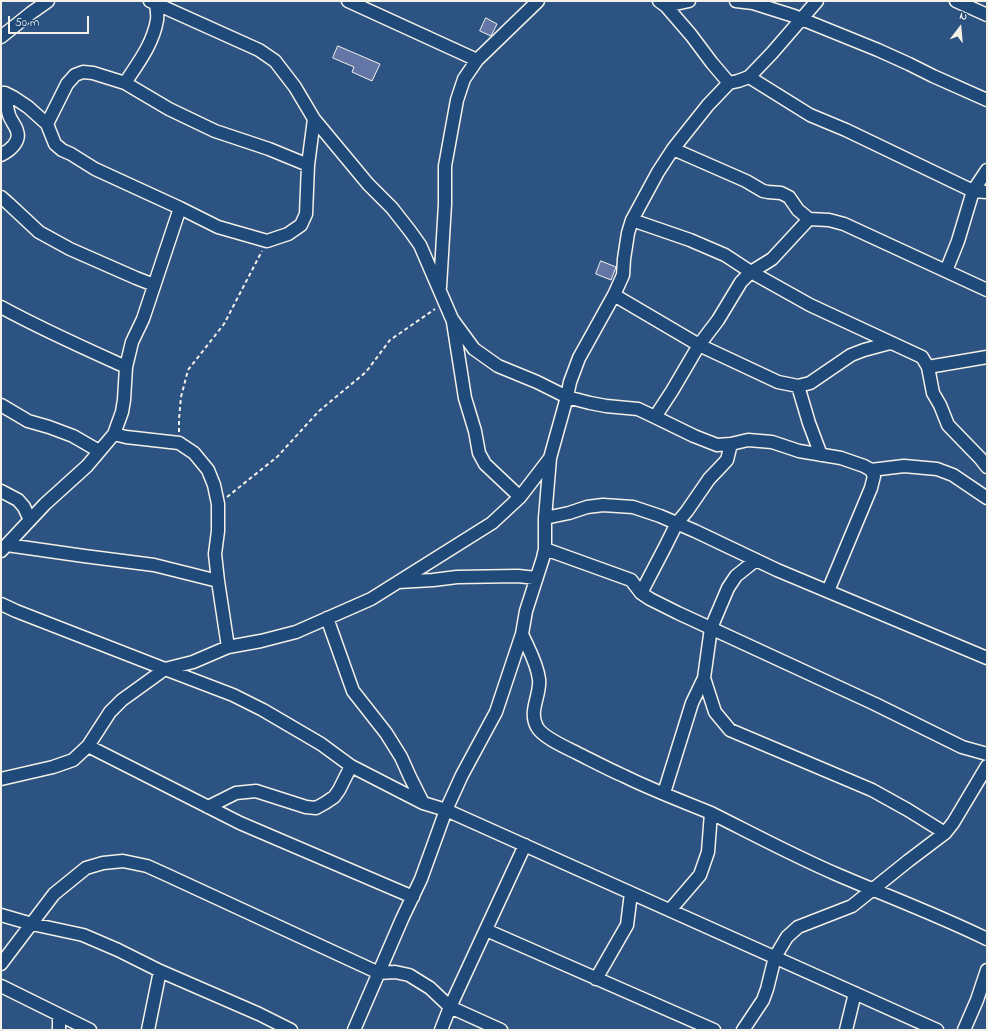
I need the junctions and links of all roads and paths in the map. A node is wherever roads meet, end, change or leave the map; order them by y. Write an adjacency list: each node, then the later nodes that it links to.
1 (48, 1): 12 (street)
2 (348, 1): 13 (street)
3 (538, 1): 13 (street)
4 (689, 1): 9 (street)
5 (736, 1): 11 (street)
6 (817, 1): 11 (street)
7 (956, 1): 10 (street)
8 (154, 2): 15 (street); 19 (street)
9 (662, 3): 16 (street)
10 (987, 15)
11 (802, 19): 14 (street); 18 (street)
12 (1, 37)
13 (477, 60): 35 (street)
14 (749, 77): 16 (street); 25 (street)
15 (125, 83): 20 (street); 23 (street)
16 (729, 83): 21 (street)
17 (3, 93): 20 (street); 22 (street)
18 (987, 100)
19 (314, 119): 23 (street); 35 (street)
20 (47, 124): 28 (street)
21 (673, 149): 29 (street); 30 (street)
22 (1, 155)
23 (308, 164): 31 (street)
24 (987, 170): 25 (street)
25 (973, 191): 26 (street); 32 (street)
26 (987, 192)
27 (1, 197): 34 (street)
28 (180, 208): 31 (street); 34 (street)
29 (809, 219): 32 (street); 33 (street)
30 (632, 220): 33 (street); 37 (street)
31 (267, 241): 51 (path)
32 (946, 271): 36 (street)
33 (751, 272): 41 (street); 42 (street)
34 (154, 285): 44 (street)
35 (440, 290): 38 (street)
36 (987, 290)
37 (614, 296): 42 (street); 47 (street)
38 (445, 303): 40 (street); 61 (path)
39 (1, 307): 44 (street)
40 (452, 319): 47 (street); 59 (street)
41 (890, 343): 45 (street); 46 (street)
42 (699, 345): 46 (street); 49 (street)
43 (987, 357): 45 (street)
44 (126, 367): 50 (street)
45 (928, 367): 56 (street)
46 (798, 386): 54 (street)
47 (567, 397): 49 (street); 55 (street)
48 (1, 405): 53 (street)
49 (655, 417): 52 (street)
50 (114, 434): 51 (street); 53 (street)
51 (179, 443): 61 (street)
52 (731, 444): 54 (street); 64 (street)
53 (100, 451): 63 (street)
54 (821, 455): 57 (street)
55 (550, 458): 59 (street); 62 (street)
56 (987, 466)
57 (871, 470): 60 (street); 71 (street)
58 (1, 491): 63 (street)
59 (520, 497): 70 (street)
60 (987, 498)
61 (218, 504): 69 (street)
62 (545, 518): 64 (street); 66 (street)
63 (30, 520): 65 (street)
64 (677, 523): 67 (street); 72 (street)
65 (4, 548): 69 (street)
66 (545, 549): 68 (street); 72 (street)
67 (756, 560): 71 (street); 75 (street)
68 (536, 578): 70 (street); 76 (street)
69 (218, 581): 77 (street)
70 (397, 582): 74 (street)
71 (828, 591): 78 (street)
72 (641, 593): 75 (street)
73 (1, 604): 79 (street)
74 (327, 618): 77 (street); 88 (street)
75 (711, 628): 80 (street); 82 (street)
76 (522, 634): 87 (street); 90 (street)
77 (228, 648): 79 (street)
78 (987, 658)
79 (165, 669): 81 (street); 83 (street)
80 (704, 678): 87 (street); 92 (street)
81 (88, 746): 85 (street); 89 (street)
82 (987, 754)
83 (351, 766): 88 (street); 89 (street)
84 (987, 766): 92 (street)
85 (6, 778): 86 (street)
86 (1, 787)
87 (664, 793): 91 (street)
88 (423, 803): 90 (street)
89 (208, 807): 96 (street)
90 (446, 810): 93 (street); 96 (street)
91 (711, 813): 94 (street); 97 (street)
92 (945, 833): 94 (street)
93 (525, 845): 95 (street); 100 (street)
94 (872, 890): 101 (street); 102 (street)
95 (631, 893): 97 (street); 107 (street)
96 (413, 897): 106 (street)
97 (670, 910): 102 (street)
98 (1, 915): 99 (street)
99 (32, 924): 103 (street); 105 (street); 106 (street)
100 (486, 930): 107 (street); 110 (street)
101 (987, 939)
102 (775, 957): 109 (street); 120 (street)
103 (1, 964)
104 (987, 970): 123 (street)
105 (160, 971): 114 (street); 115 (street)
106 (379, 973): 110 (street); 116 (street)
107 (596, 979): 119 (street)
108 (1, 986): 111 (street)
109 (855, 993): 121 (street); 122 (street)
110 (450, 1007): 117 (street); 118 (street)
111 (59, 1015): 112 (street); 113 (street)
112 (59, 1030)
113 (90, 1030)
114 (148, 1030)
115 (291, 1030)
116 (354, 1030)
117 (441, 1030)
118 (501, 1030)
119 (714, 1030)
120 (743, 1030)
121 (846, 1030)
122 (937, 1030)
123 (964, 1030)

